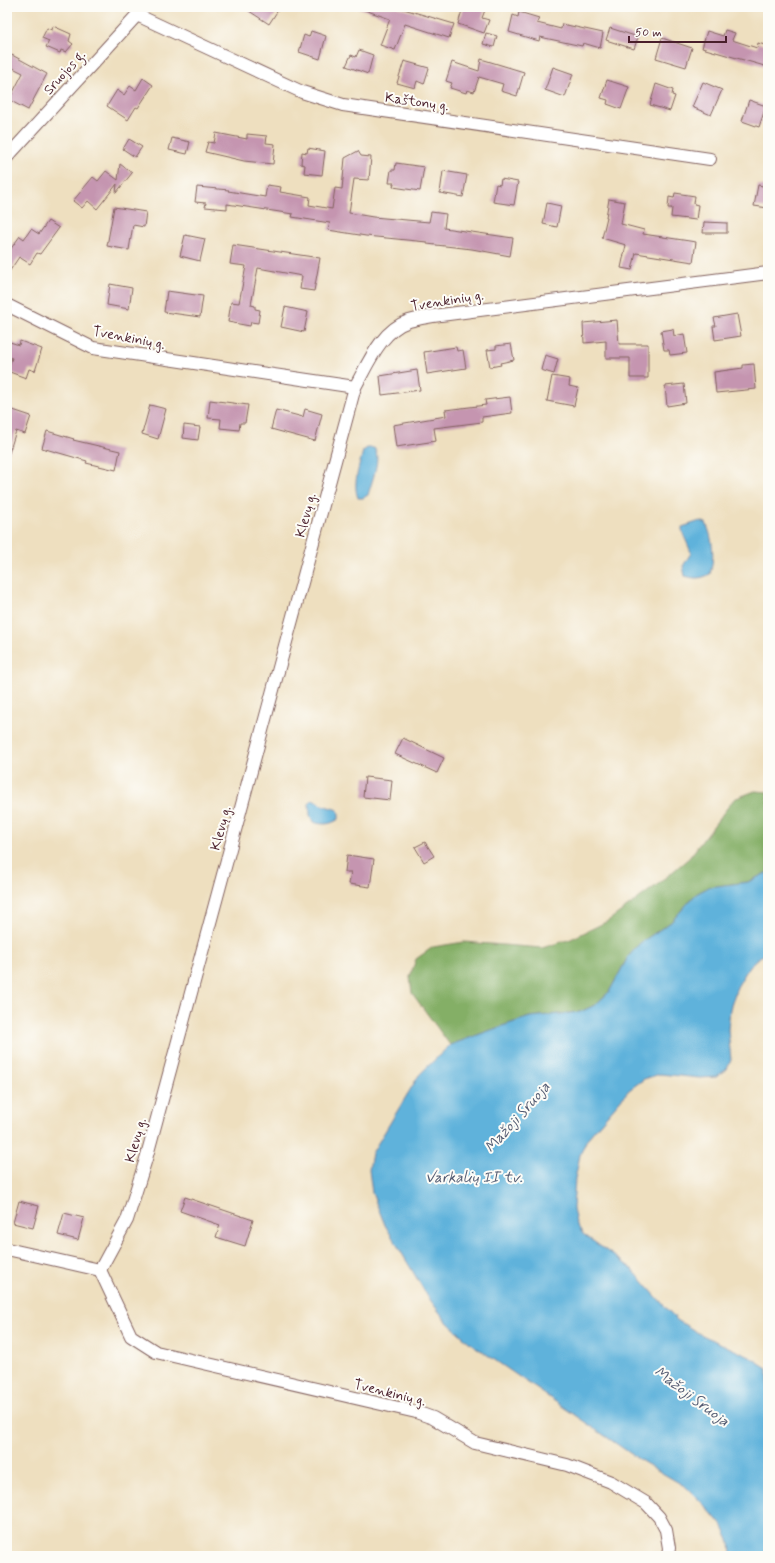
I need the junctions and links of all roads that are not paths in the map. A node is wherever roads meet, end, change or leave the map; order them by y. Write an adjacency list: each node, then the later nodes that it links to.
1 (139, 11): 2 (street, Sruojos g.); 3 (street, Kaštonų g.)
2 (7, 157)
3 (710, 159)
4 (768, 273): 6 (street, Tvenkinių g.)
5 (7, 305): 6 (street, Tvenkinių g.)
6 (355, 387): 8 (street, Klevų g.)
7 (7, 1249): 8 (street)
8 (100, 1270): 9 (street, Tvenkinių g.)
9 (668, 1556)

